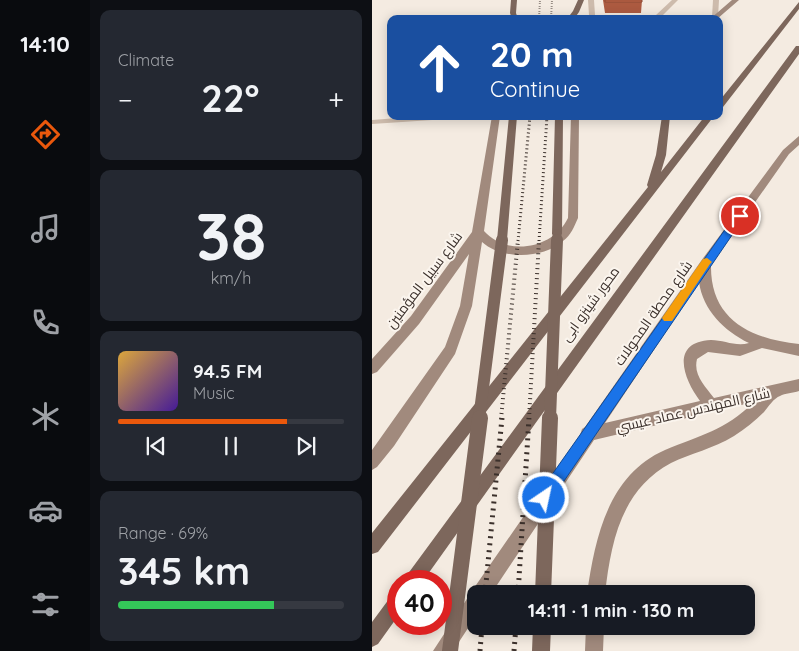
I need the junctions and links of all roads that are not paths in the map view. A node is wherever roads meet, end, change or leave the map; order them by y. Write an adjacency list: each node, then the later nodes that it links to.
1 (514, 0): 8 (main road)
2 (581, 0): 9 (main road)
3 (591, 0): 10 (lane)
4 (675, 0): 11 (lane)
5 (716, 0): 12 (lane)
6 (736, 0): 13 (street)
7 (798, 4): 15 (main road)
8 (514, 15)
9 (573, 15)
10 (592, 15)
11 (659, 15)
12 (714, 15)
13 (718, 15)
14 (798, 48): 37 (main road, محور شينزو ابى)
15 (723, 101)
16 (402, 120): 23 (lane)
17 (495, 120): 26 (street)
18 (513, 120): 47 (main road, bridge)
19 (560, 120): 39 (main road, bridge)
20 (575, 120): 26 (street)
21 (665, 120): 25 (main road)
22 (707, 120): 25 (main road, محور شينزو ابى)
23 (372, 122)
24 (798, 138): 27 (street, شارع محطة المحولات)
25 (649, 195): 36 (main road, محور شينزو ابى)
26 (479, 232): 30 (street, شارع سبيل المؤمنين); 35 (street)
27 (705, 264): 28 (street); 34 (street, شارع محطة المحولات)
28 (761, 342): 29 (street); 33 (street)
29 (798, 350)
30 (372, 368)
31 (798, 385): 32 (street, شارع المهندس عماد عيسي)
32 (774, 391): 33 (street, شارع المهندس عماد عيسي); 40 (street)
33 (710, 404): 34 (street, شارع المهندس عماد عيسي)
34 (587, 434): 38 (street, شارع محطة المحولات)
35 (372, 462)
36 (372, 546)
37 (420, 570)
38 (486, 585)
39 (544, 585)
40 (597, 585)
41 (467, 614): 46 (street)
42 (387, 617): 45 (main road)
43 (542, 635): 48 (main road)
44 (595, 635): 49 (street)
45 (372, 638)
46 (442, 651)
47 (450, 651)
48 (541, 651)
49 (594, 651)

